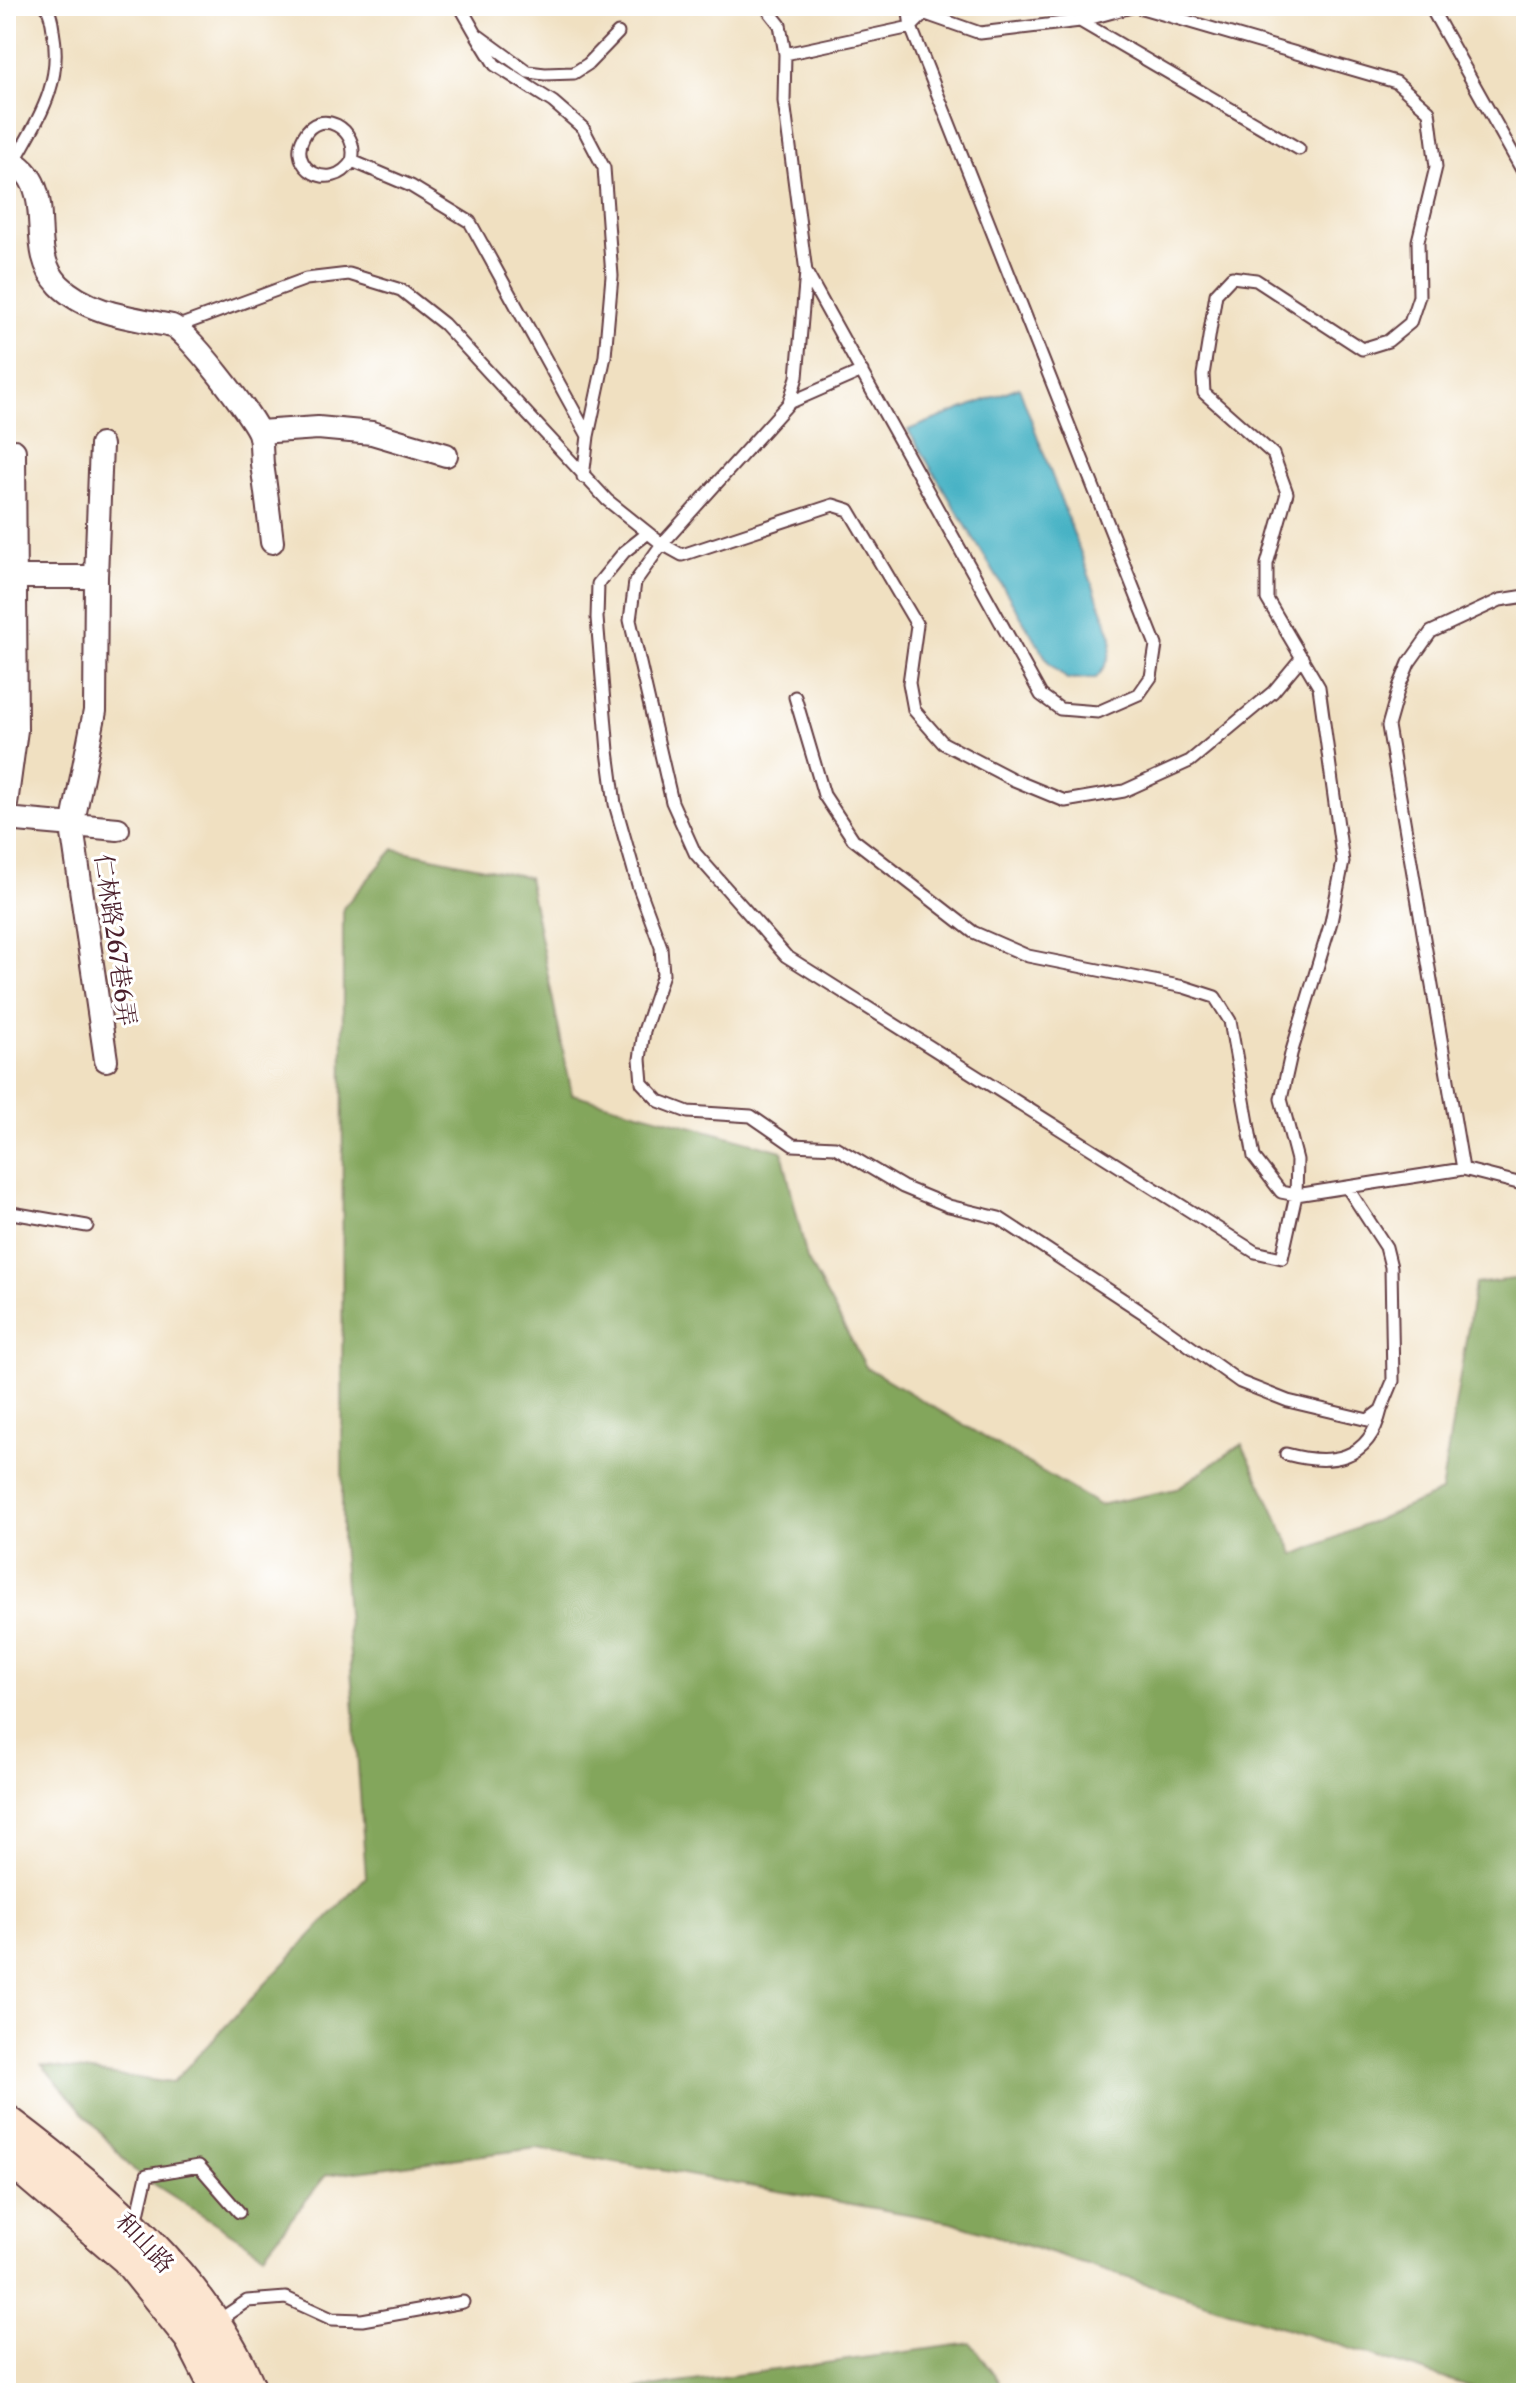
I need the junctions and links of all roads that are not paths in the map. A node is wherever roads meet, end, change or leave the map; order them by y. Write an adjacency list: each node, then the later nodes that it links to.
1 (46, 6): 13 (lane)
2 (460, 6): 10 (lane)
3 (765, 6): 11 (lane)
4 (908, 6): 8 (lane)
5 (1430, 6): 15 (lane)
6 (927, 9): 7 (lane); 8 (lane)
7 (1080, 21): 12 (lane); 32 (lane)
8 (911, 27): 11 (lane); 18 (lane)
9 (618, 33): 10 (lane)
10 (476, 34): 21 (lane)
11 (785, 54): 16 (lane)
12 (1299, 149)
13 (10, 160): 17 (street)
14 (352, 161): 14 (lane); 21 (lane)
15 (1526, 177)
16 (806, 272): 18 (lane); 19 (lane)
17 (176, 327): 20 (street); 25 (lane)
18 (862, 371): 19 (lane)
19 (789, 403): 28 (lane)
20 (259, 432): 24 (street); 27 (street)
21 (588, 436): 25 (lane)
22 (101, 445): 30 (street, 仁林路267巷6弄)
23 (14, 451): 29 (street)
24 (446, 455)
25 (583, 477): 26 (lane)
26 (648, 533): 28 (lane); 45 (lane)
27 (272, 542)
28 (662, 544): 32 (lane); 42 (lane)
29 (10, 577): 30 (street); 34 (street)
30 (96, 577): 36 (street, 仁林路267巷6弄)
31 (1526, 596): 39 (lane)
32 (1302, 657): 42 (lane)
33 (795, 697): 42 (lane)
34 (6, 804)
35 (6, 819): 36 (street)
36 (72, 827): 37 (street); 38 (street, 仁林路267巷6弄)
37 (118, 829)
38 (106, 1060)
39 (1463, 1169): 40 (lane); 41 (lane)
40 (1526, 1185)
41 (1347, 1187): 42 (lane); 45 (lane)
42 (1296, 1195)
43 (6, 1212): 44 (lane)
44 (87, 1226)
45 (1381, 1410): 46 (lane)
46 (1286, 1454)
47 (6, 2121): 50 (main road, 和山路)
48 (6, 2155): 52 (main road, 和山路)
49 (239, 2212): 50 (lane)
50 (135, 2228): 52 (main road, 和山路)
51 (463, 2302): 52 (lane)
52 (203, 2330): 53 (main road, 和山路); 54 (main road, 和山路)
53 (219, 2393)
54 (251, 2393)

